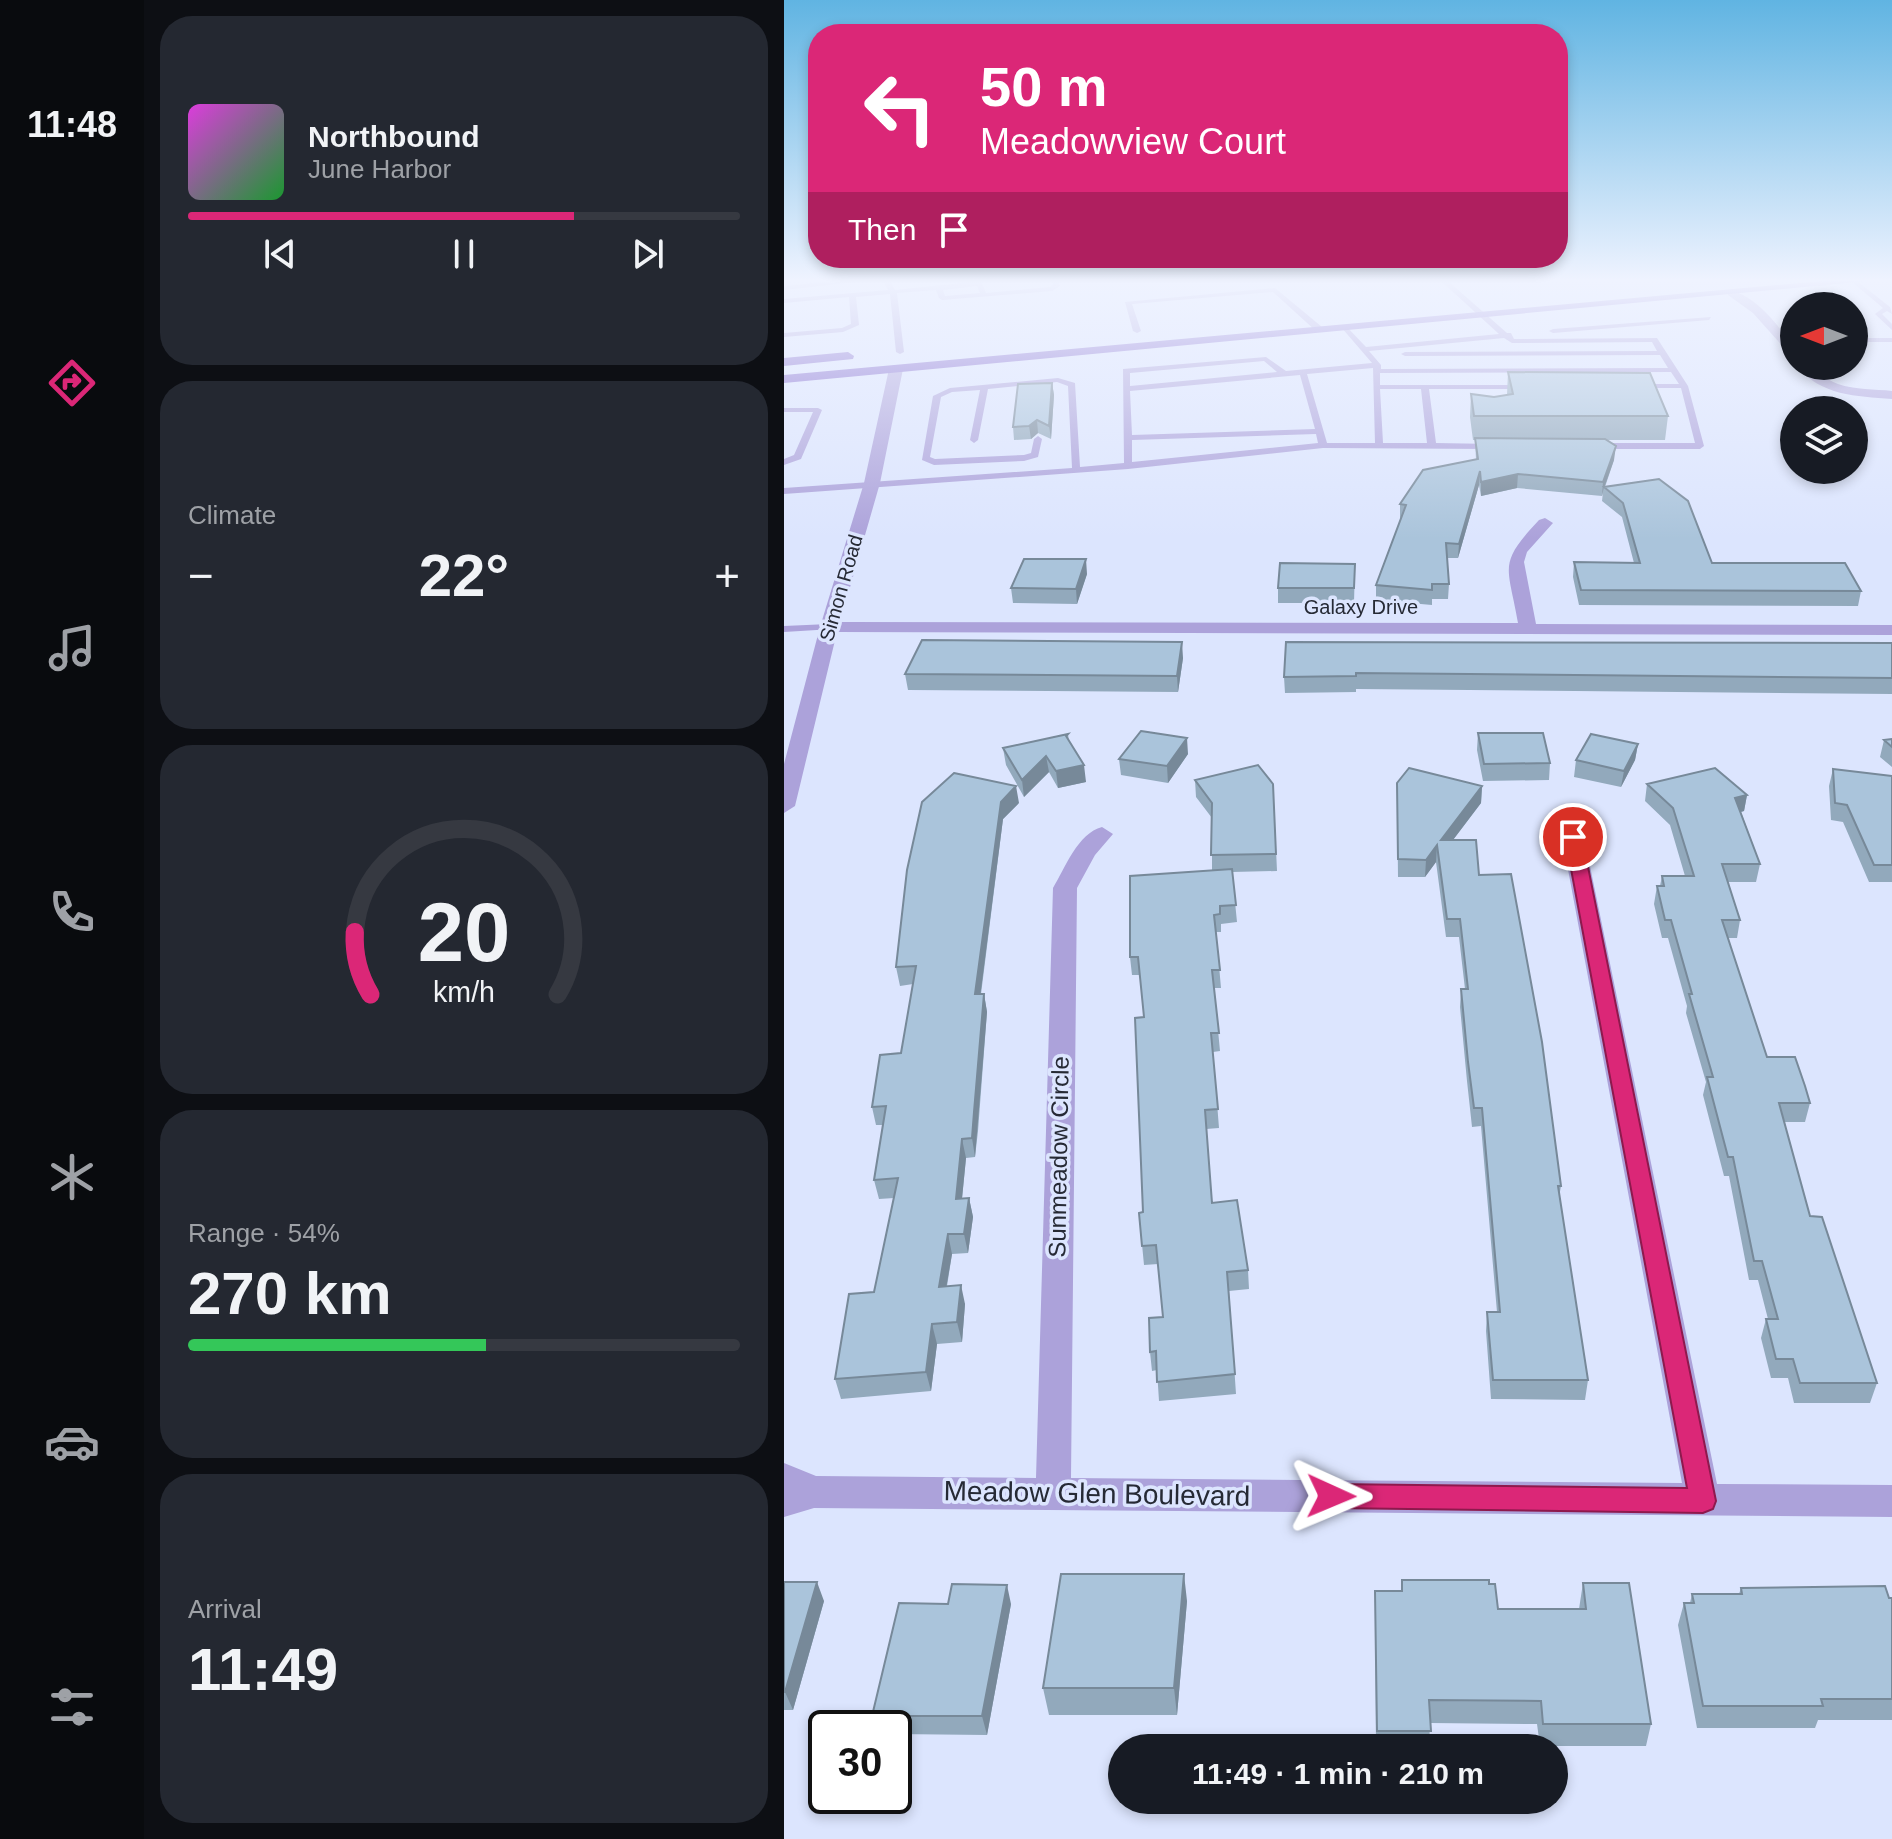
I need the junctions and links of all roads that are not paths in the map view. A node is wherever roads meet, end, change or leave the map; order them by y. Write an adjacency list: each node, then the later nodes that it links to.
1 (857, 367): 12 (main road)
2 (897, 367): 38 (street, Simon Road)
3 (1175, 367): 20 (lane)
4 (1275, 367): 10 (lane)
5 (1534, 367): 11 (lane)
6 (1669, 367): 8 (lane)
7 (1377, 368): 9 (lane); 11 (lane); 16 (lane)
8 (1671, 370): 11 (lane); 15 (lane)
9 (1303, 372): 10 (lane); 26 (lane)
10 (1284, 374): 20 (lane)
11 (1537, 375)
12 (784, 379)
13 (1817, 380): 23 (street)
14 (1623, 386): 15 (lane)
15 (1684, 386): 34 (lane)
16 (1376, 387): 17 (lane); 31 (lane)
17 (1425, 387): 19 (lane); 32 (lane)
18 (1528, 387): 19 (lane)
19 (1490, 388): 24 (lane)
20 (1126, 389): 27 (lane)
21 (984, 391): 22 (lane); 28 (lane); 29 (lane); 37 (lane)
22 (1037, 392)
23 (1892, 395)
24 (1492, 402)
25 (784, 410): 35 (lane)
26 (1320, 431): 27 (lane); 30 (lane)
27 (1127, 438): 36 (lane)
28 (1038, 439)
29 (974, 440)
30 (1323, 445): 31 (lane); 36 (lane)
31 (1379, 446): 32 (lane)
32 (1432, 446): 33 (lane)
33 (1495, 446)
34 (1590, 446)
35 (784, 462)
36 (1128, 466): 37 (lane)
37 (1076, 470): 38 (lane)
38 (872, 483): 39 (lane); 41 (street, Simon Road)
39 (784, 491)
40 (1545, 523): 43 (street)
41 (829, 627): 42 (lane); 43 (street, Galaxy Drive); 45 (street, Simon Road)
42 (784, 629)
43 (1528, 630): 44 (street, Galaxy Drive)
44 (1892, 630)
45 (784, 806)
46 (1102, 834): 49 (street, Sunmeadow Circle)
47 (1573, 837): 50 (street)
48 (794, 1491): 49 (street, Meadow Glen Boulevard)
49 (1053, 1492): 50 (street, Meadow Glen Boulevard)
50 (1703, 1501): 51 (street, Meadow Glen Boulevard)
51 (1892, 1501)

